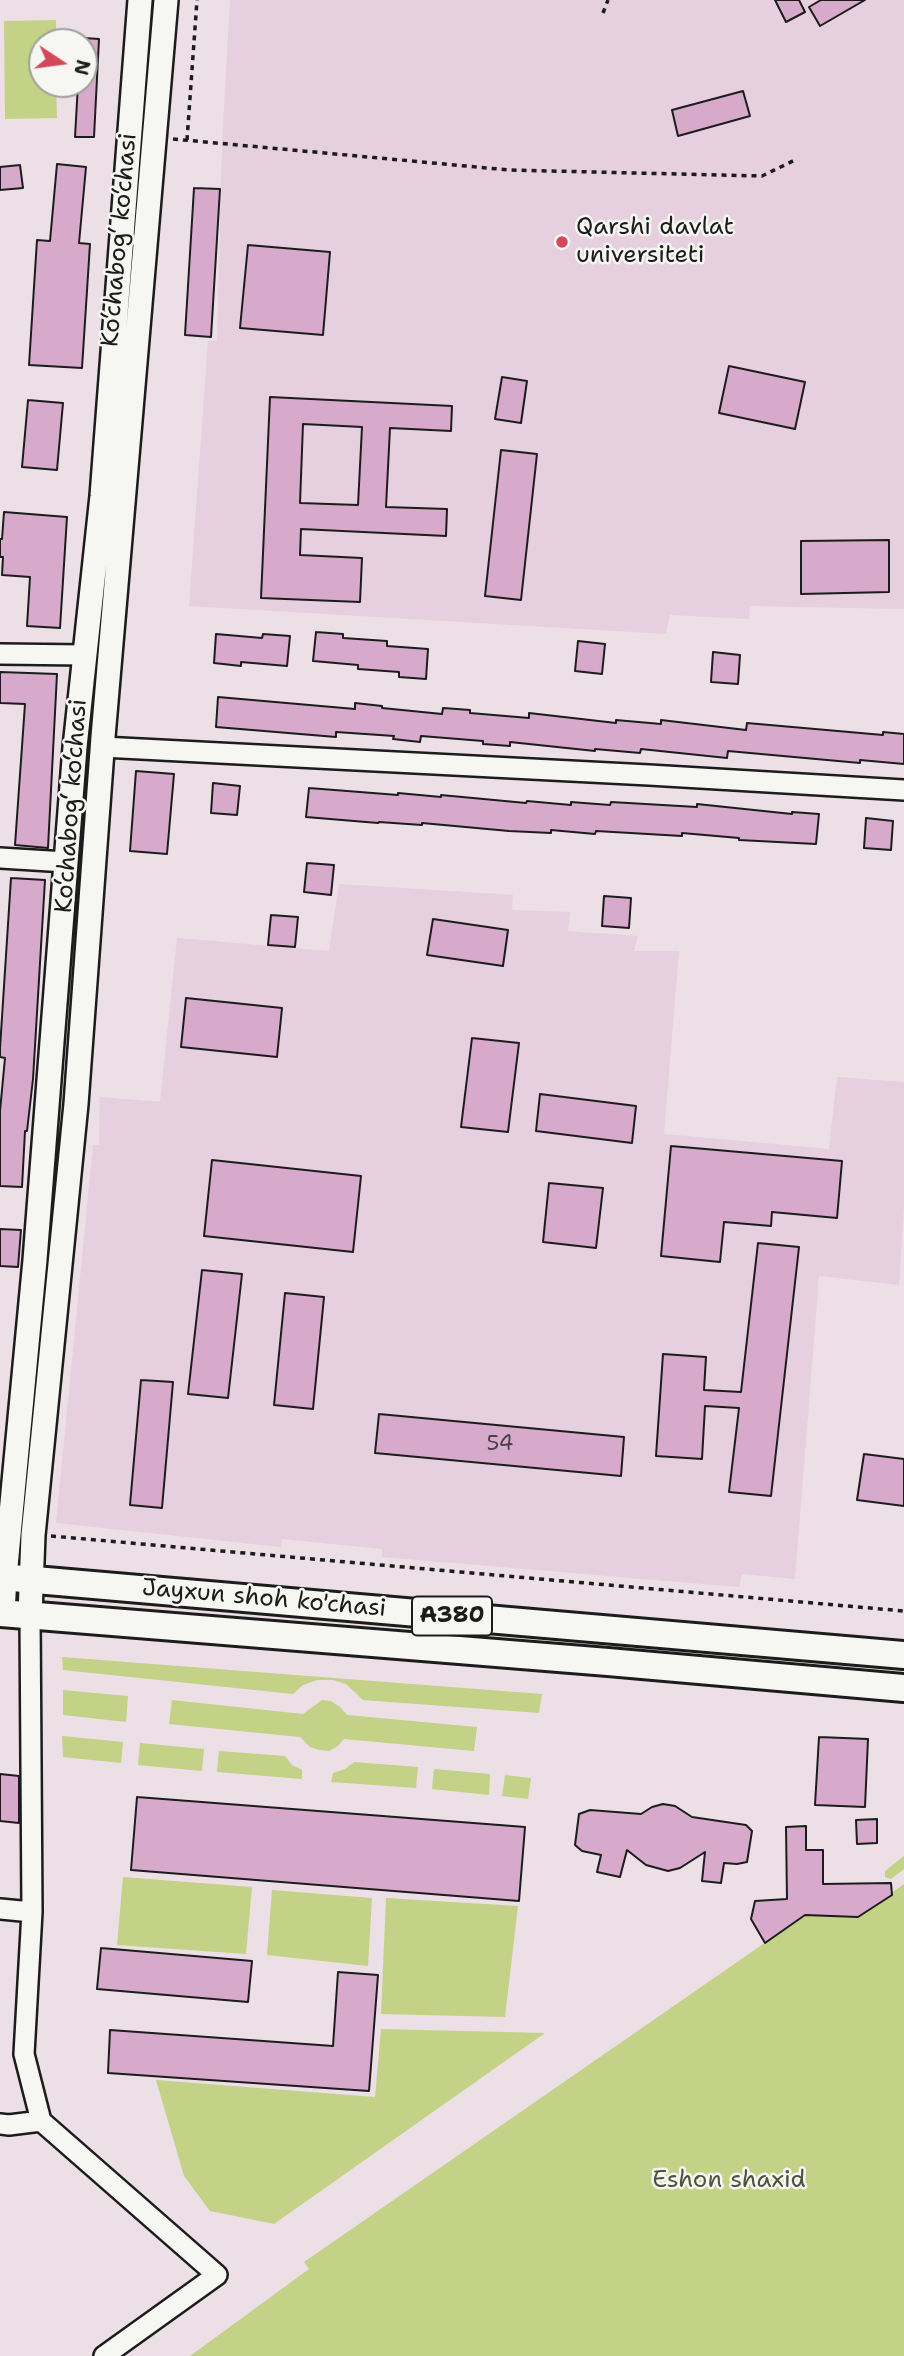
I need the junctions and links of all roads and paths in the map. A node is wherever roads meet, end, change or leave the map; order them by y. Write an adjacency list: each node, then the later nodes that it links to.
1 (140, 0): 10 (main road, Ko‘chabog‘ ko‘chasi)
2 (166, 0): 12 (main road, Ko‘chabog‘ ko‘chasi)
3 (197, 0): 7 (path)
4 (608, 0): 5 (path)
5 (603, 12)
6 (171, 139): 7 (path)
7 (187, 140): 8 (path)
8 (795, 160)
9 (0, 654): 10 (street)
10 (85, 655): 11 (main road, Ko‘chabog‘ ko‘chasi)
11 (76, 736): 12 (street); 15 (main road, Ko‘chabog‘ ko‘chasi)
12 (103, 742): 13 (street); 17 (main road, Ko‘chabog‘ ko‘chasi)
13 (904, 790)
14 (0, 858): 15 (street)
15 (66, 862): 16 (main road, Ko‘chabog‘ ko‘chasi)
16 (48, 1100): 17 (street); 19 (main road, Ko‘chabog‘ ko‘chasi)
17 (76, 1104): 18 (main road, Ko‘chabog‘ ko‘chasi)
18 (33, 1535): 19 (main road, Ko‘chabog‘ ko‘chasi); 21 (path)
19 (12, 1577): 20 (highway, Jayxun shoh ko'chasi / A380); 22 (main road, Ko‘chabog‘ ko‘chasi); 23 (main road, Ko‘chabog‘ ko‘chasi)
20 (340, 1606): 24 (highway); 25 (highway, Jayxun shoh ko'chasi / A380)
21 (904, 1611)
22 (2, 1613): 23 (highway, Jayxun shoh ko'chasi / A380)
23 (30, 1615): 24 (highway, Jayxun shoh ko'chasi / A380); 30 (street)
24 (337, 1640): 27 (highway, Jayxun shoh ko'chasi / A380)
25 (844, 1651): 26 (highway, Jayxun shoh ko'chasi / A380); 27 (highway)
26 (904, 1655)
27 (839, 1682): 28 (highway, Jayxun shoh ko'chasi / A380)
28 (904, 1688)
29 (0, 1909): 30 (street)
30 (32, 1912): 31 (street)
31 (41, 2121): 32 (street); 33 (street)
32 (3, 2126)
33 (104, 2356)

